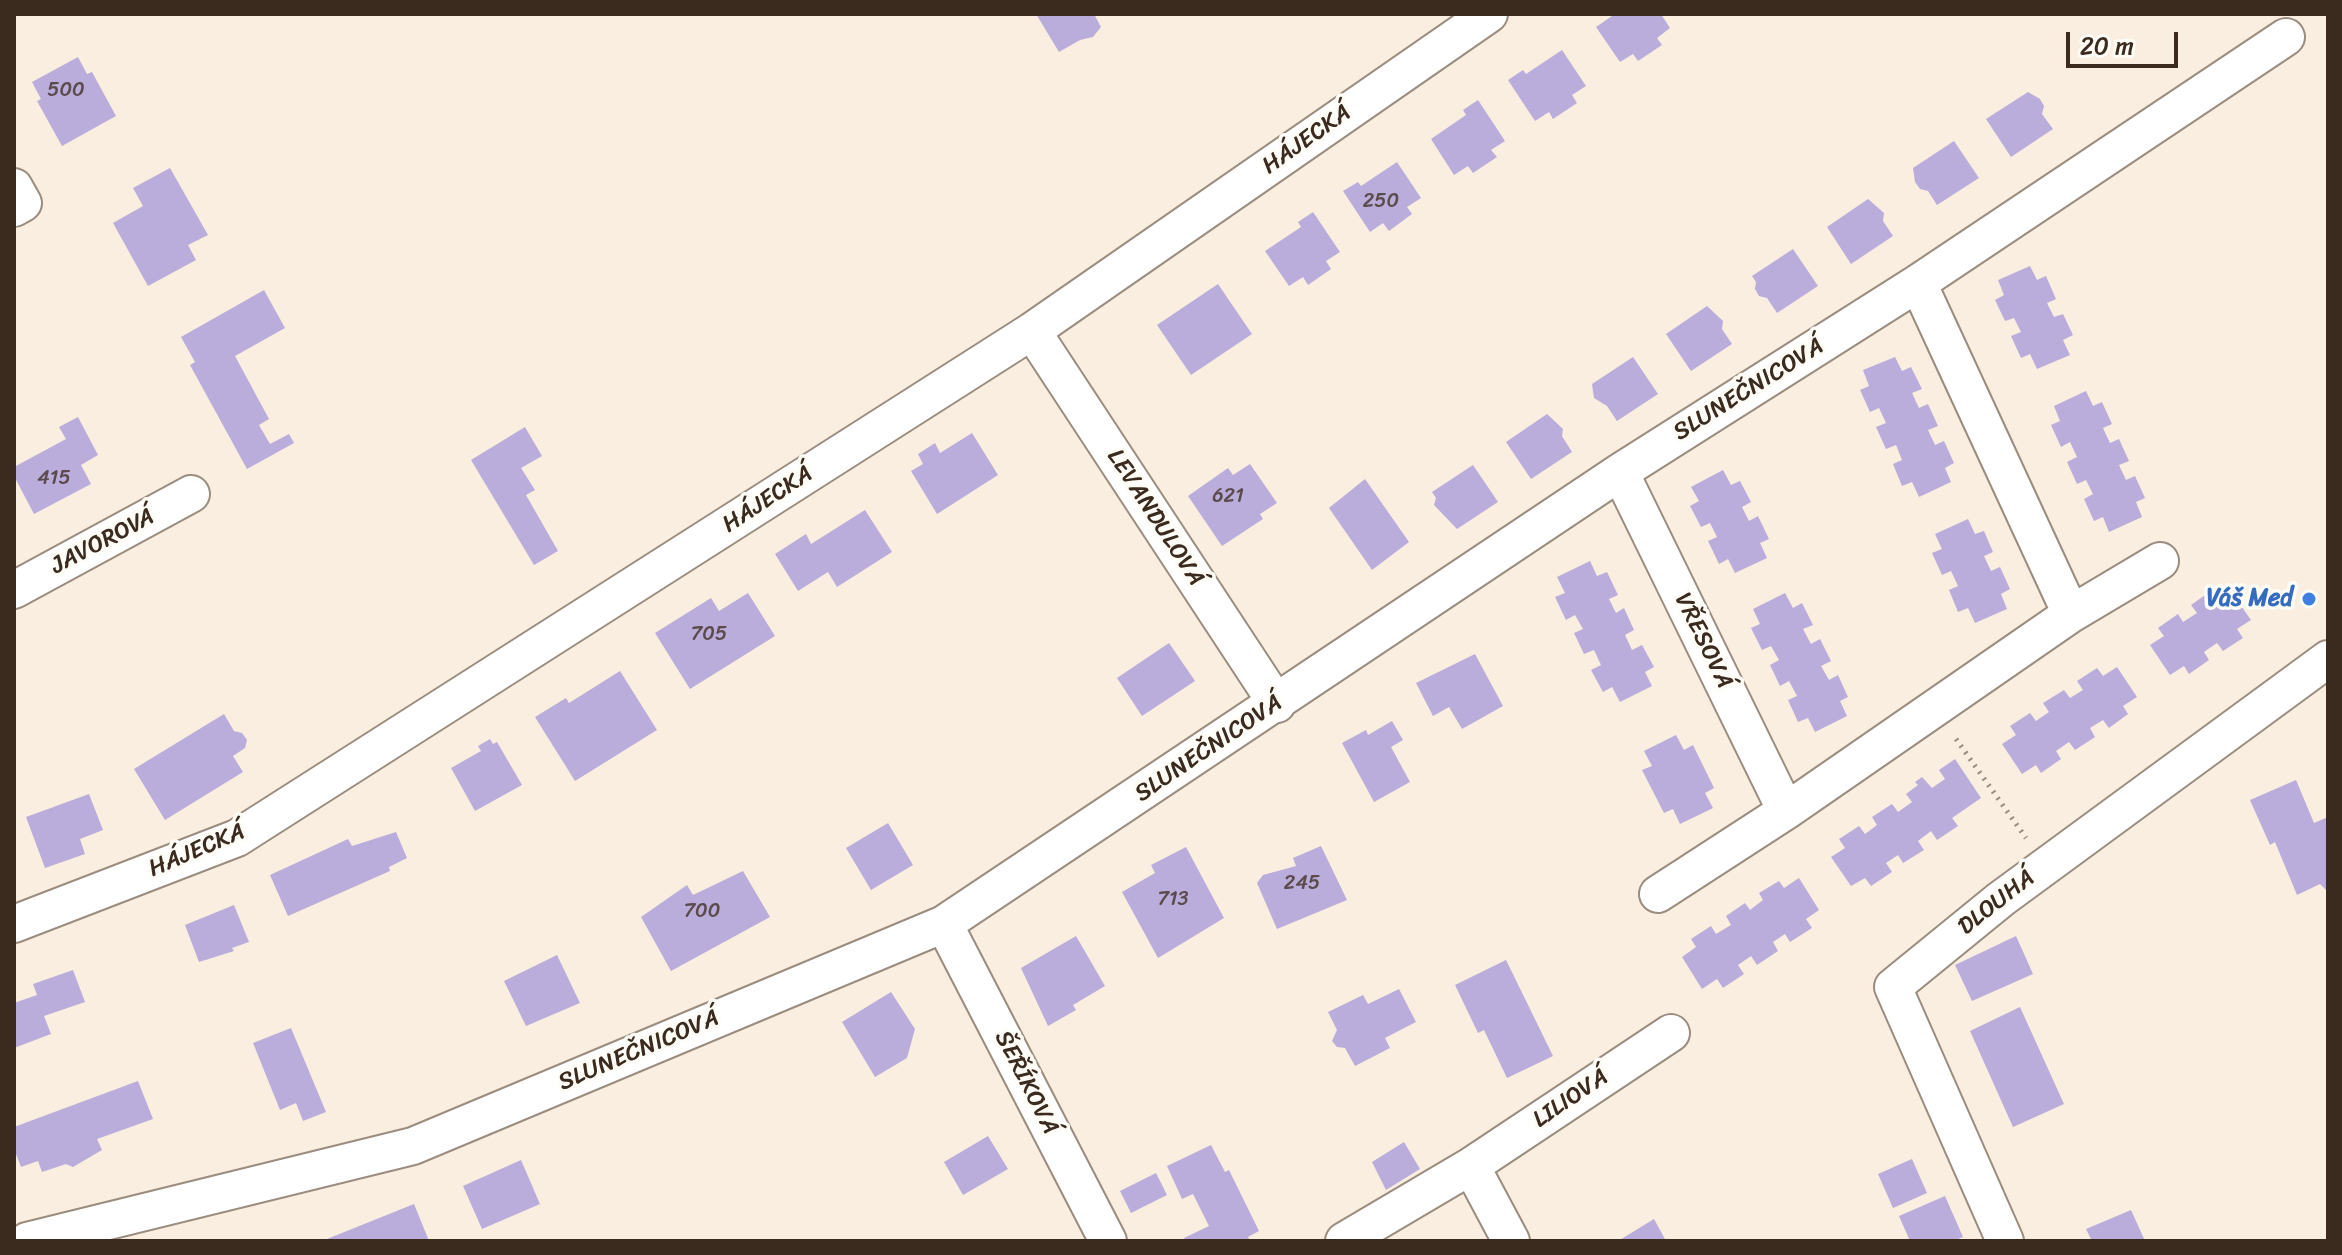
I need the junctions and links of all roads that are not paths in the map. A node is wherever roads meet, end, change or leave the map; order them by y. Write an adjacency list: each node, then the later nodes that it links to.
1 (1489, 14): 4 (street, HÁJECKÁ)
2 (2286, 37): 3 (street, SLUNEČNICOVÁ)
3 (1918, 283): 5 (street, SLUNEČNICOVÁ); 9 (street)
4 (1032, 331): 11 (street, LEVANDULOVÁ); 14 (street, HÁJECKÁ)
5 (1620, 472): 11 (street, SLUNEČNICOVÁ); 12 (street, VŘESOVÁ)
6 (191, 494): 8 (street, JAVOROVÁ)
7 (2160, 561): 9 (street)
8 (14, 590)
9 (2071, 614): 12 (street)
10 (2328, 659): 22 (street, DLOUHÁ)
11 (1277, 704): 15 (street, SLUNEČNICOVÁ)
12 (1786, 811): 13 (street)
13 (1658, 894)
14 (14, 924)
15 (944, 924): 18 (street, ŠEŘÍKOVÁ); 19 (street, SLUNEČNICOVÁ)
16 (1671, 1033): 17 (street, LILIOVÁ)
17 (1471, 1166): 20 (street, LILIOVÁ); 21 (street)
18 (1095, 1236)
19 (27, 1241)
20 (1344, 1241)
21 (1511, 1241)
22 (2005, 1241)

